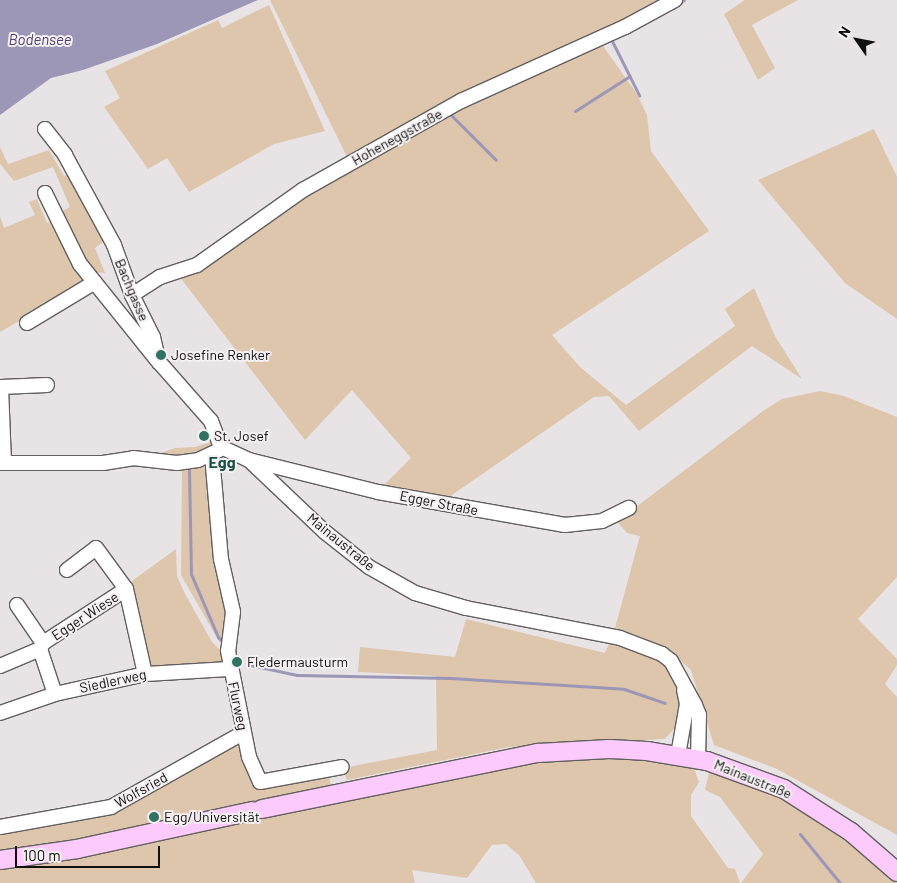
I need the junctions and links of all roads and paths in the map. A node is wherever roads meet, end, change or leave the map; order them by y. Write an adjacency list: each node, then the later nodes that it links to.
1 (675, 0): 5 (street, Hoheneggstraße)
2 (45, 129): 5 (street, Bachgasse)
3 (45, 193): 4 (street)
4 (95, 282): 6 (street); 7 (street)
5 (132, 295): 7 (street, Bachgasse)
6 (27, 323)
7 (159, 362): 9 (street, Bachgasse)
8 (47, 385): 11 (street)
9 (216, 451): 10 (street, Mainaustraße); 11 (street); 18 (street, Flurweg)
10 (249, 460): 12 (street, Egger Straße); 20 (street, Mainaustraße)
11 (2, 463)
12 (629, 508)
13 (67, 570): 14 (street, Egger Wiese)
14 (126, 589): 16 (street, Egger Wiese); 19 (street, Egger Wiese)
15 (17, 604): 16 (street, Egger Wiese)
16 (42, 646): 17 (street, Egger Wiese); 21 (street, Egger Wiese)
17 (0, 666)
18 (230, 669): 19 (street, Siedlerweg); 23 (street, Flurweg)
19 (145, 674): 21 (street, Siedlerweg)
20 (681, 678): 24 (street, Mainaustraße); 25 (street, Mainaustraße)
21 (55, 694): 22 (street, Siedlerweg)
22 (0, 713)
23 (243, 732): 26 (street, Flurweg); 27 (street, Wolfsried)
24 (678, 754): 25 (main road); 28 (main road)
25 (698, 758): 29 (main road, Mainaustraße)
26 (342, 766)
27 (0, 827)
28 (0, 860)
29 (897, 872)

